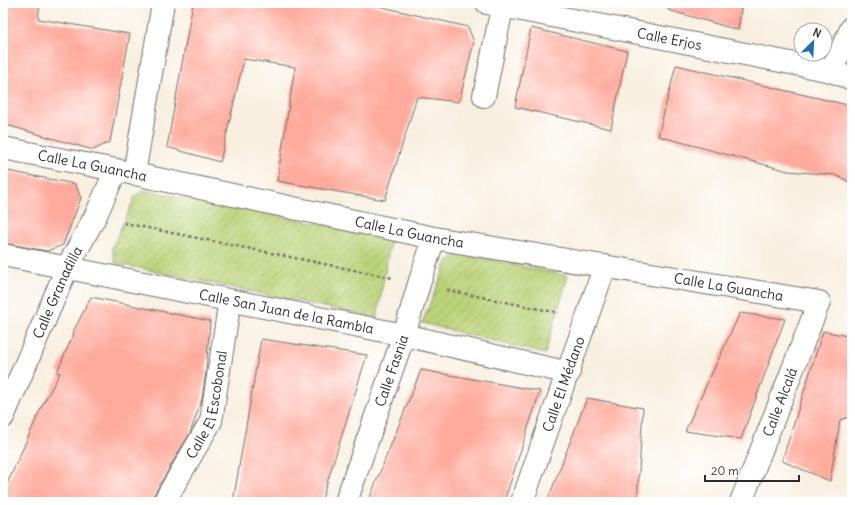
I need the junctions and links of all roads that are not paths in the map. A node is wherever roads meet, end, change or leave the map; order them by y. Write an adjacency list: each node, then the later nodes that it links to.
1 (163, 3): 8 (street, Calle Granadilla)
2 (498, 4): 4 (street, Calle Erjos); 6 (street)
3 (852, 26): 4 (street)
4 (831, 71): 5 (street, Calle Erjos)
5 (852, 79)
6 (484, 96)
7 (3, 148): 8 (street, Calle La Guancha)
8 (125, 172): 9 (street, Calle La Guancha); 12 (street, Calle Granadilla)
9 (434, 238): 11 (street, Calle La Guancha); 15 (street, Calle Fasnia)
10 (3, 255): 12 (street, Calle San Juan de la Rambla)
11 (605, 266): 14 (street, Calle La Guancha); 16 (street, Calle El Médano)
12 (67, 268): 13 (street, Calle San Juan de la Rambla); 17 (street, Calle Granadilla)
13 (230, 300): 15 (street, Calle San Juan de la Rambla); 18 (street, Calle El Escobonal)
14 (819, 302): 21 (street, Calle Alcalá)
15 (404, 336): 16 (street, Calle San Juan de la Rambla); 19 (street, Calle Fasnia)
16 (569, 373): 20 (street, Calle El Médano)
17 (5, 408)
18 (164, 502)
19 (346, 502)
20 (522, 502)
21 (741, 502)

